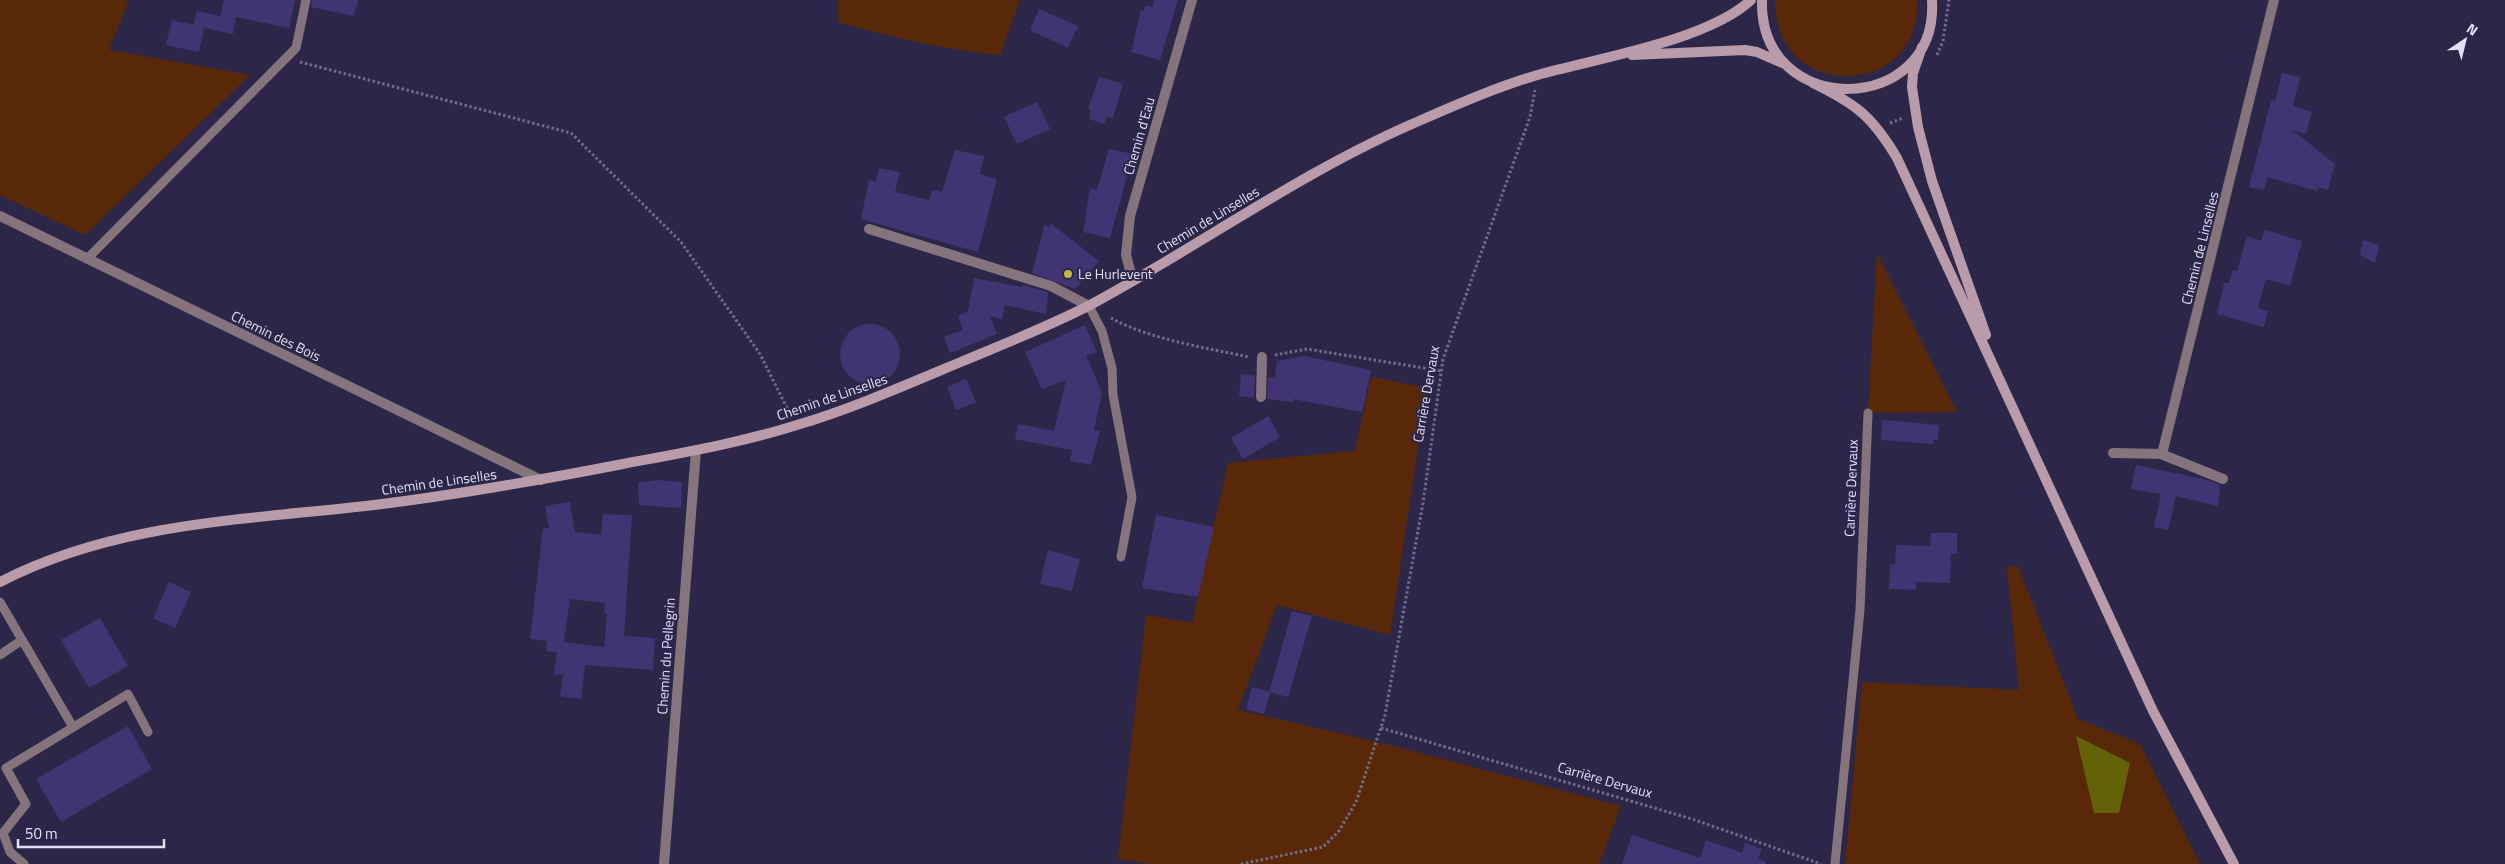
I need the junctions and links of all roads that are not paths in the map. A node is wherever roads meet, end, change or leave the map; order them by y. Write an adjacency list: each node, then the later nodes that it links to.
1 (306, 0): 13 (lane)
2 (1192, 0): 14 (street, Chemin d'Eau)
3 (1751, 0): 8 (street)
4 (1762, 0): 9 (street)
5 (2274, 0): 22 (street, Chemin de Linselles)
6 (1933, 2): 7 (street)
7 (1922, 47): 10 (street); 17 (street)
8 (1614, 56): 9 (street); 14 (street, Chemin de Linselles)
9 (1787, 66): 10 (street)
10 (1813, 83): 17 (street)
11 (0, 216): 13 (street, Chemin des Bois)
12 (869, 229): 15 (street)
13 (87, 259): 24 (street, Chemin des Bois)
14 (1132, 281): 15 (street, Chemin de Linselles)
15 (1089, 306): 20 (street, Chemin de Linselles); 25 (lane)
16 (1262, 357): 18 (street)
17 (1999, 374): 35 (street)
18 (1261, 397)
19 (1868, 413): 34 (lane, Carrière Dervaux)
20 (696, 450): 24 (street, Chemin de Linselles); 33 (street, Chemin du Pellegrin)
21 (2113, 453): 22 (street)
22 (2161, 454): 23 (street)
23 (2223, 479)
24 (541, 480): 26 (street, Chemin de Linselles)
25 (1121, 557)
26 (0, 582)
27 (0, 602): 28 (lane)
28 (22, 640): 29 (lane); 30 (lane)
29 (0, 654)
30 (73, 727): 31 (lane); 32 (lane)
31 (148, 732)
32 (24, 864)
33 (664, 864)
34 (1835, 864)
35 (2234, 864)

